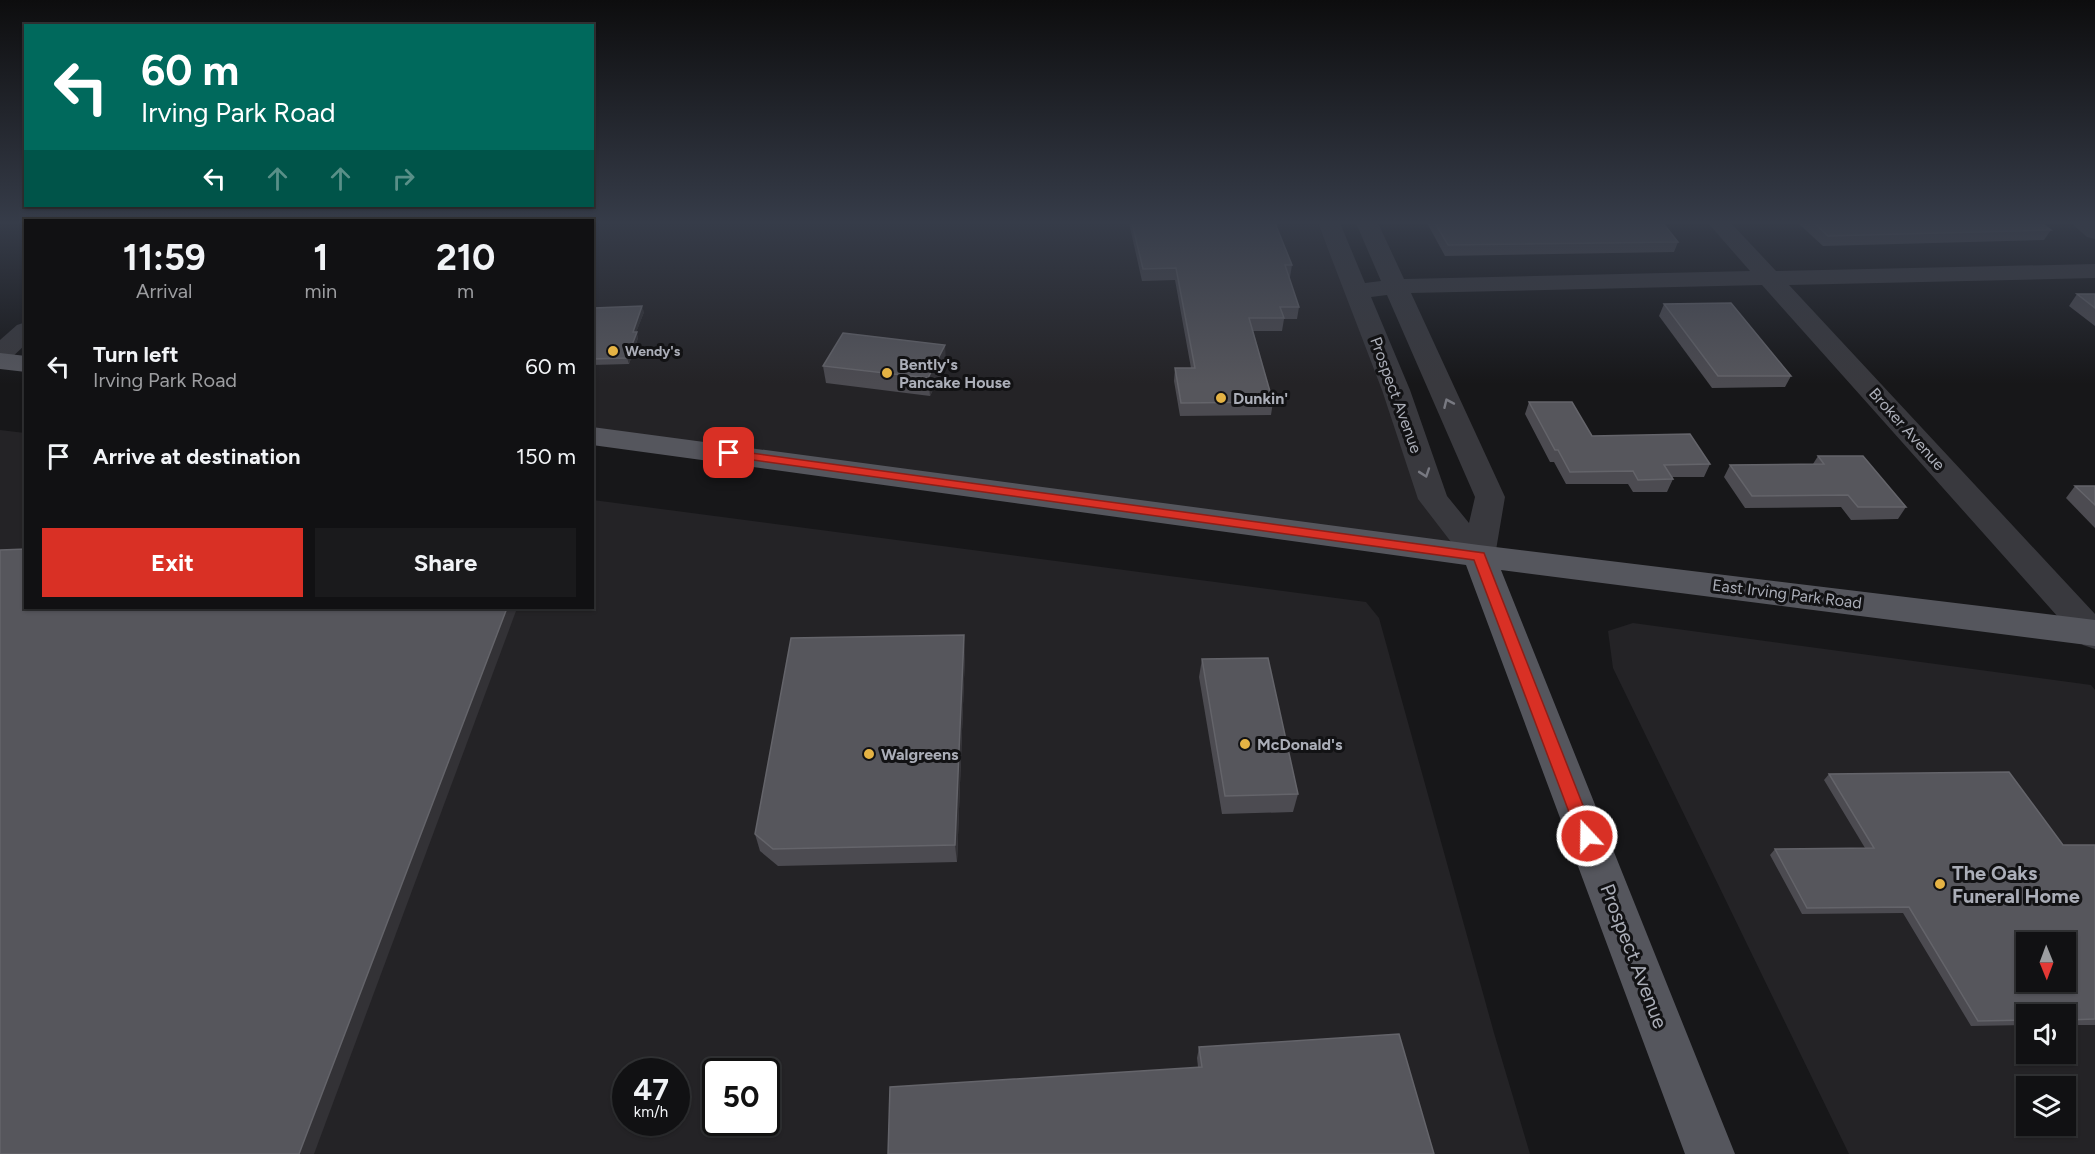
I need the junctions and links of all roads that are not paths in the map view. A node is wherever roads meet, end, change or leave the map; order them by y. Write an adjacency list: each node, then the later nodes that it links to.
1 (1350, 277): 6 (street, Prospect Avenue)
2 (1393, 277): 5 (street)
3 (1769, 277): 4 (street); 5 (street); 13 (street, Broker Avenue)
4 (1777, 277)
5 (1397, 286): 6 (street); 12 (street, one-way to 5)
6 (1356, 291): 12 (street, Prospect Avenue, one-way to 12)
7 (24, 332): 8 (street)
8 (0, 354)
9 (0, 361): 10 (main road)
10 (24, 364)
11 (594, 436): 12 (main road, East Irving Park Road)
12 (1479, 556): 13 (main road, East Irving Park Road); 14 (main road, Prospect Avenue)
13 (2094, 634)
14 (1710, 1154)

